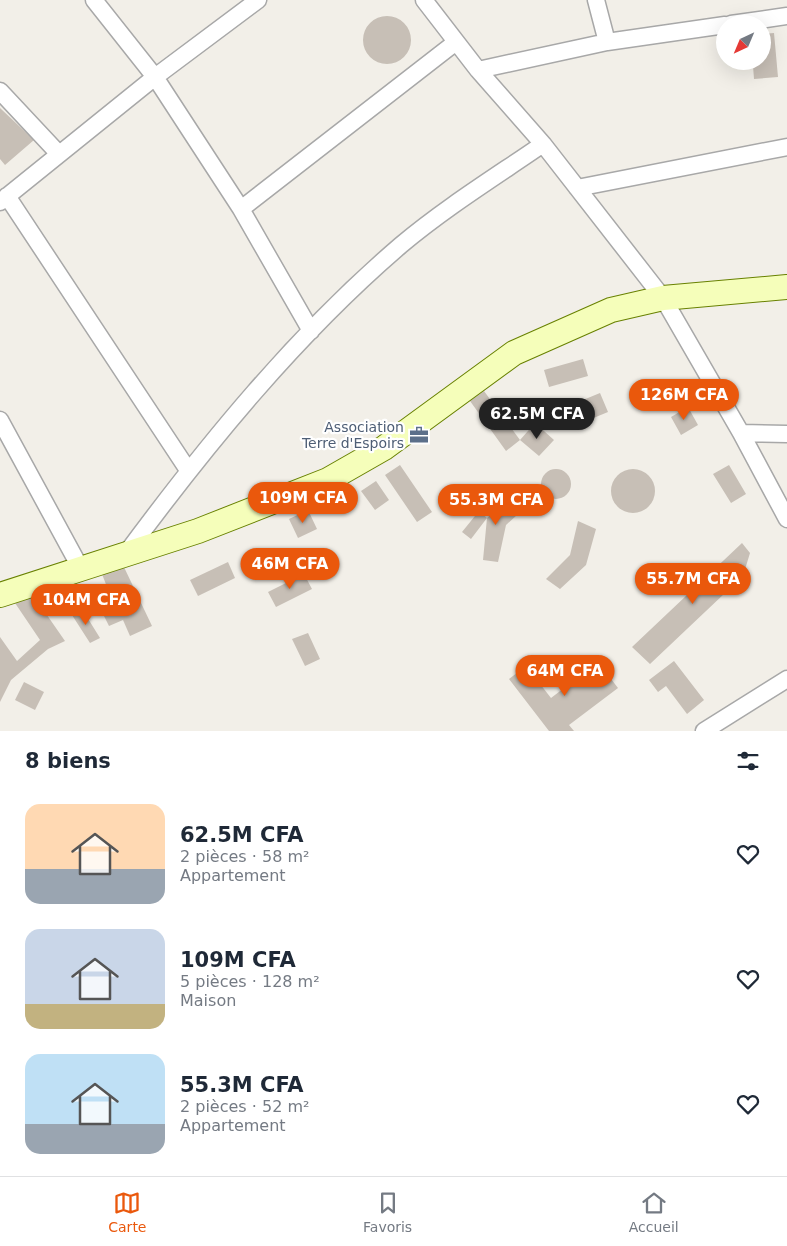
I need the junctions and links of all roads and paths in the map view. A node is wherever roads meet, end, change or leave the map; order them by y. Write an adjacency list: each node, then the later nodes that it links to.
1 (94, 0): 11 (street)
2 (258, 0): 11 (street)
3 (424, 0): 8 (street)
4 (596, 0): 9 (street)
5 (787, 16): 6 (street)
6 (771, 18)
7 (716, 26): 9 (street)
8 (456, 42): 10 (street); 18 (street)
9 (607, 42): 10 (street)
10 (478, 70): 13 (street)
11 (155, 77): 15 (street); 18 (street)
12 (0, 91): 15 (street)
13 (543, 144): 16 (street); 21 (street)
14 (787, 147): 16 (street)
15 (59, 154): 17 (street)
16 (577, 188): 20 (street)
17 (4, 199): 25 (street)
18 (241, 209): 21 (street)
19 (787, 287): 20 (main road)
20 (663, 298): 23 (street); 27 (main road)
21 (311, 331): 25 (street)
22 (0, 420): 28 (street)
23 (741, 433): 24 (street); 26 (street)
24 (787, 434)
25 (188, 470): 27 (street)
26 (787, 519)
27 (125, 555): 28 (main road)
28 (81, 569): 29 (main road)
29 (0, 595)
30 (787, 680): 31 (street)
31 (729, 724): 32 (street)
32 (704, 731)

